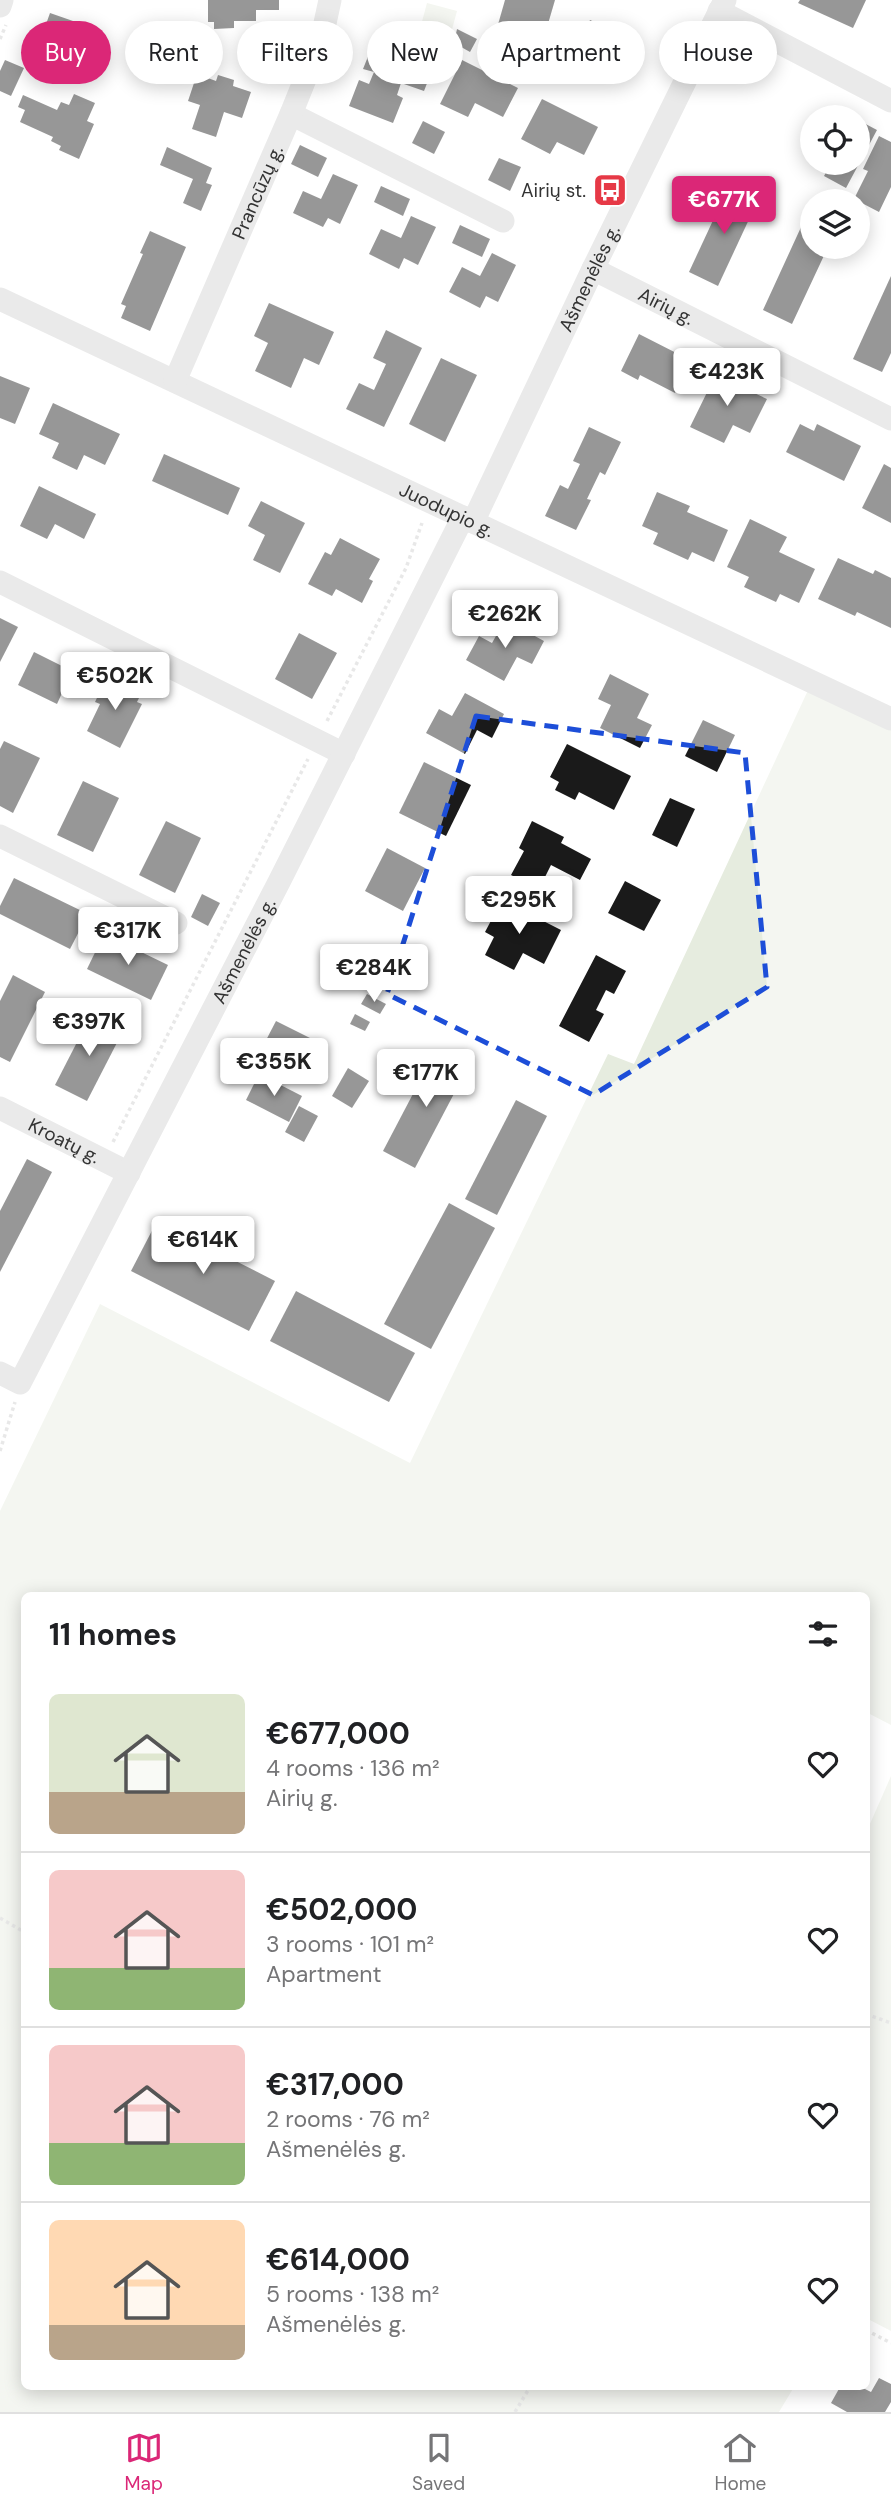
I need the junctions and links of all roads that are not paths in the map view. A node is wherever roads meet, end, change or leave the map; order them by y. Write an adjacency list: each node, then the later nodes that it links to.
1 (2, 0): 3 (street)
2 (330, 0): 6 (street, Prancūzų g.)
3 (0, 6)
4 (722, 6): 5 (street); 8 (street, Ašmenėlės g.)
5 (891, 101)
6 (291, 114): 7 (street); 10 (street, Prancūzų g.)
7 (503, 221)
8 (593, 269): 11 (street, Airių g.); 12 (street, Ašmenėlės g.)
9 (0, 299): 10 (street, Juodupio g.)
10 (175, 381): 12 (street, Juodupio g.)
11 (891, 419)
12 (468, 519): 14 (street, Juodupio g.); 15 (street, Ašmenėlės g.)
13 (0, 582): 15 (street)
14 (891, 719)
15 (344, 754): 19 (street, Ašmenėlės g.)
16 (0, 836): 17 (street)
17 (176, 923)
18 (0, 1108): 19 (street, Kroatų g.)
19 (129, 1173): 20 (street, Ašmenėlės g.)
20 (10, 1378)

